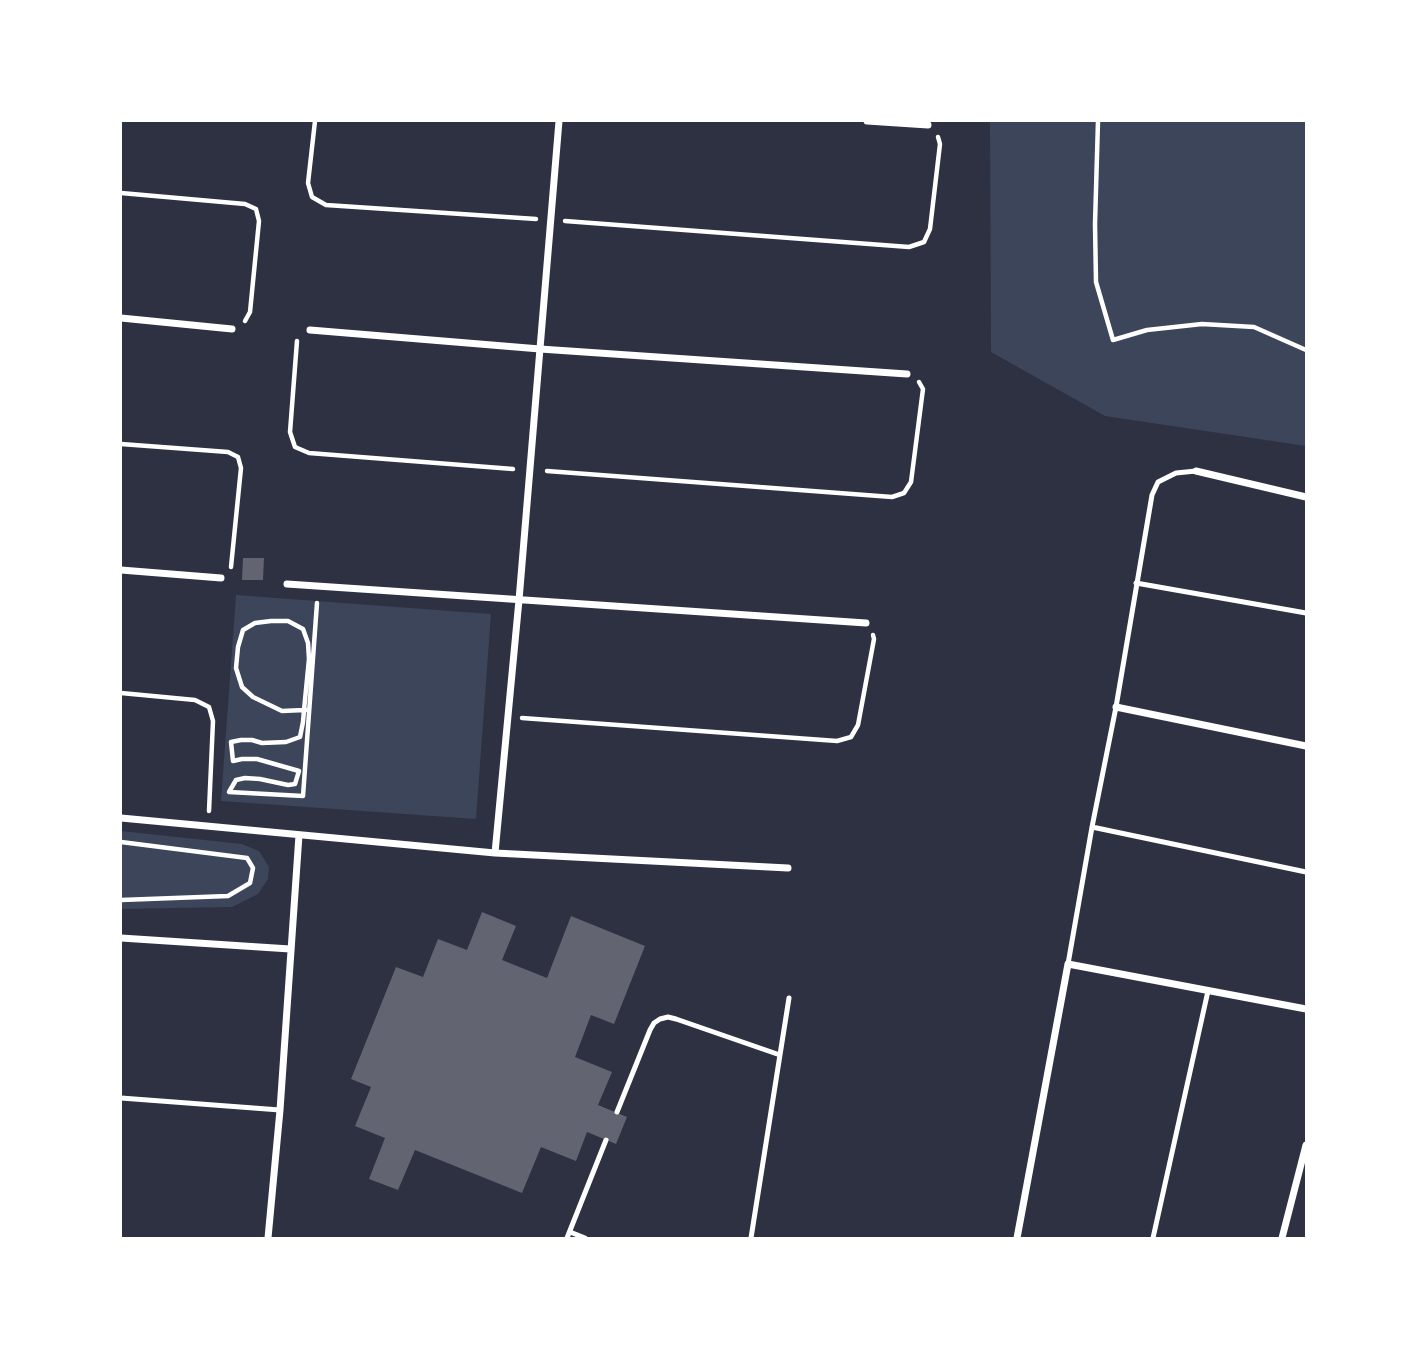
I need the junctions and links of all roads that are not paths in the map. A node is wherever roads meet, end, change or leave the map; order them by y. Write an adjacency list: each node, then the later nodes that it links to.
1 (559, 121): 7 (street)
2 (867, 121): 3 (street)
3 (928, 125)
4 (121, 318): 5 (street)
5 (232, 329)
6 (310, 330): 7 (street)
7 (540, 349): 8 (street); 15 (street)
8 (906, 374)
9 (1196, 471): 10 (street); 13 (lane)
10 (1306, 497)
11 (121, 570): 12 (street)
12 (221, 578)
13 (1136, 583): 16 (lane); 18 (lane)
14 (287, 584): 15 (street)
15 (519, 600): 17 (street); 23 (street)
16 (1306, 613)
17 (866, 623)
18 (1116, 707): 19 (street); 21 (lane)
19 (1306, 746)
20 (121, 818): 22 (street)
21 (1092, 827): 25 (lane); 28 (lane)
22 (299, 835): 23 (street); 27 (street)
23 (495, 852): 24 (street)
24 (788, 868)
25 (1306, 872)
26 (121, 937): 27 (street)
27 (290, 949): 34 (street)
28 (1068, 964): 29 (street); 42 (street)
29 (1208, 991): 31 (street); 43 (lane)
30 (789, 998): 32 (lane)
31 (1306, 1009)
32 (780, 1055): 35 (lane); 41 (lane)
33 (121, 1098): 34 (lane)
34 (280, 1110): 39 (street)
35 (617, 1112)
36 (606, 1140): 38 (lane)
37 (1306, 1144): 44 (street)
38 (569, 1235): 40 (lane)
39 (268, 1238)
40 (585, 1238)
41 (751, 1238)
42 (1017, 1238)
43 (1153, 1238)
44 (1282, 1238)

